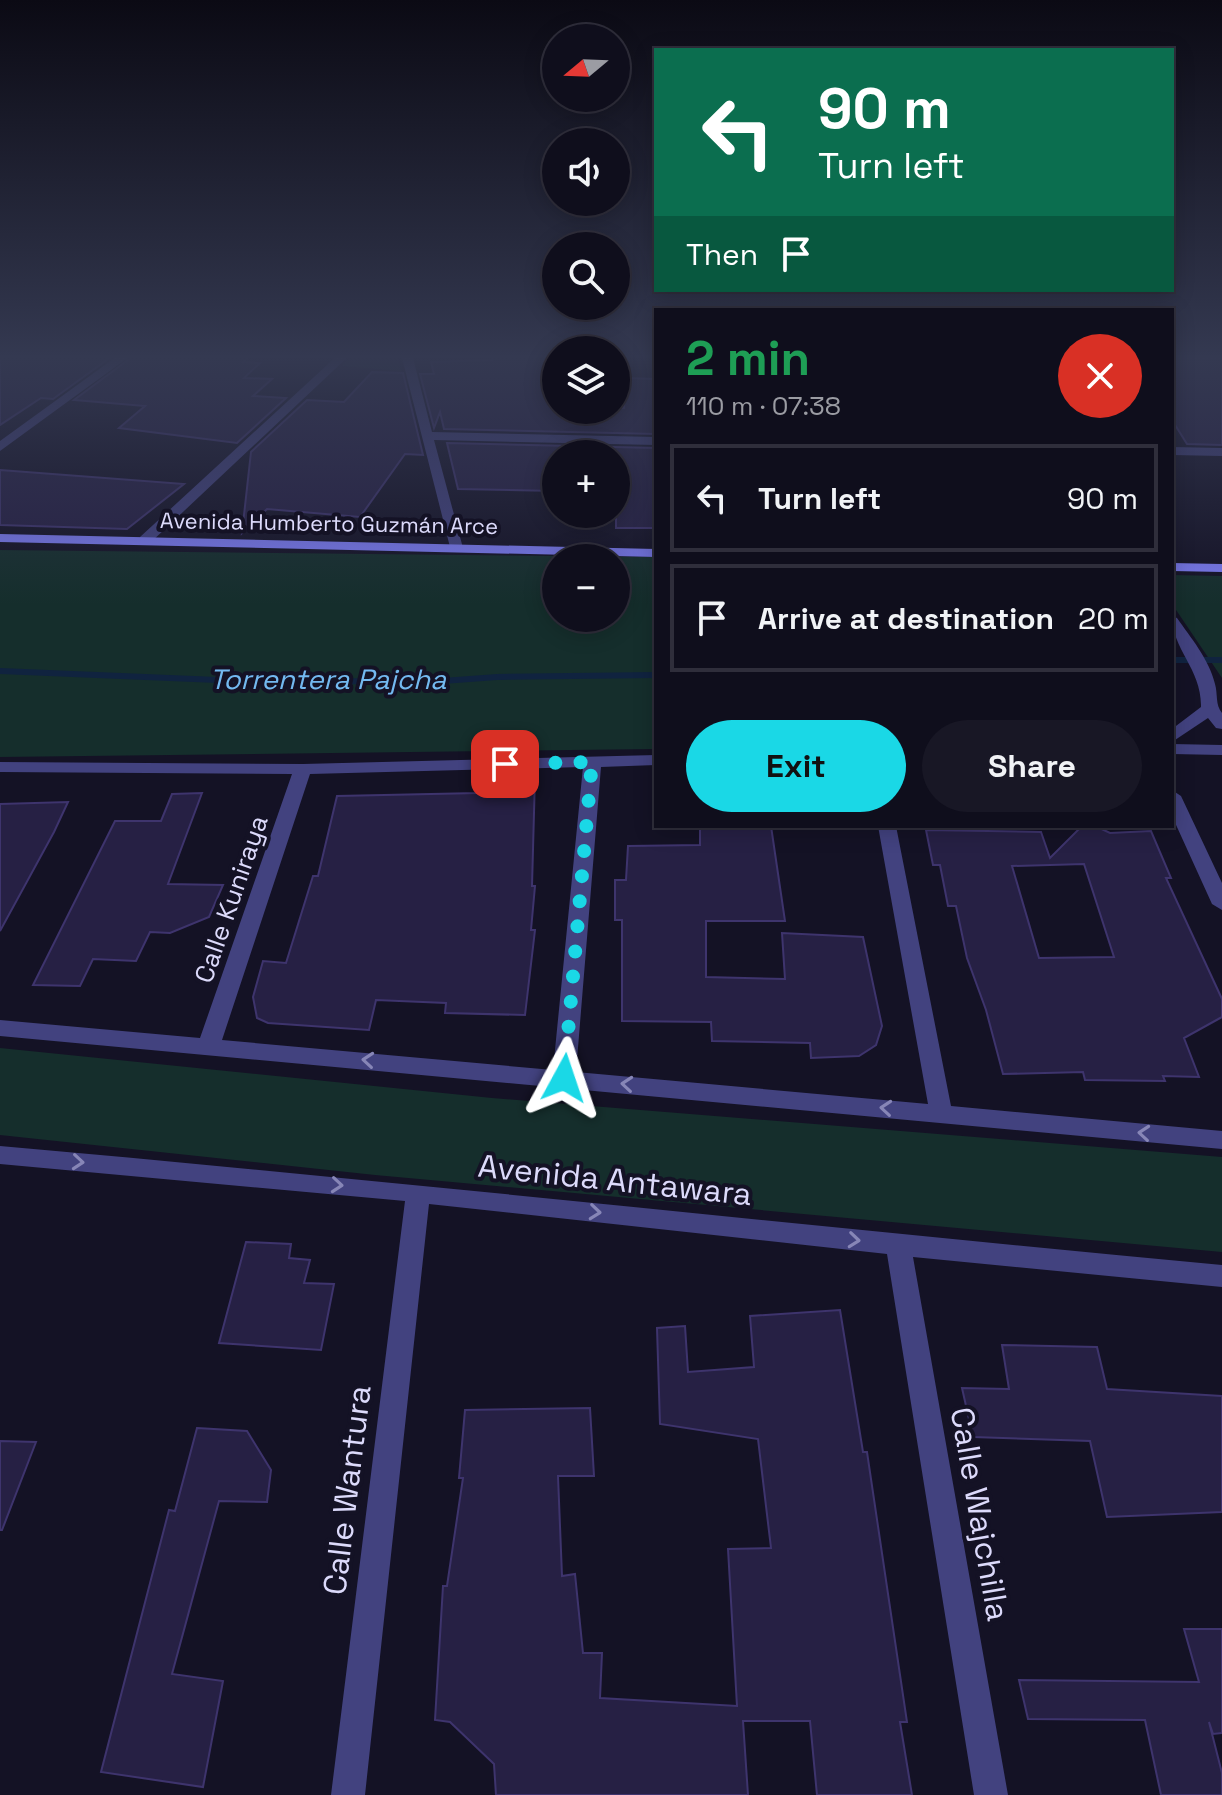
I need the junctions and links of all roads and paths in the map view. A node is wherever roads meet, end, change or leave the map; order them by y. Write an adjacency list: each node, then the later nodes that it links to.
1 (255, 438): 8 (street)
2 (427, 438): 9 (street)
3 (508, 438): 4 (street)
4 (654, 441)
5 (1174, 451): 6 (street)
6 (1222, 452)
7 (0, 538): 8 (main road, Avenida Humberto Guzmán Arce)
8 (145, 540): 9 (main road, Avenida Humberto Guzmán Arce)
9 (456, 548): 10 (main road, Avenida Humberto Guzmán Arce)
10 (654, 553)
11 (1174, 567): 12 (main road)
12 (1222, 568)
13 (1174, 624): 14 (street)
14 (1209, 709): 15 (street); 16 (street)
15 (1222, 724)
16 (1174, 735)
17 (1174, 749): 18 (street)
18 (1222, 750)
19 (654, 760): 20 (street)
20 (592, 762): 22 (street); 28 (street)
21 (0, 767): 22 (street)
22 (303, 769): 27 (street, Calle Kuniraya)
23 (1174, 800): 25 (street)
24 (887, 828): 29 (street)
25 (1222, 904)
26 (0, 1028): 27 (street)
27 (209, 1045): 28 (street, one-way to 27)
28 (564, 1078): 29 (street, one-way to 28)
29 (941, 1114): 30 (street, one-way to 29)
30 (1222, 1140)
31 (0, 1155): 32 (street, Avenida Antawara, one-way to 32)
32 (418, 1193): 33 (street, Avenida Antawara, one-way to 33); 35 (street, Calle Wantura)
33 (898, 1245): 34 (street, Avenida Antawara); 36 (street, Calle Wajchilla)
34 (1222, 1276)
35 (348, 1795)
36 (991, 1795)

